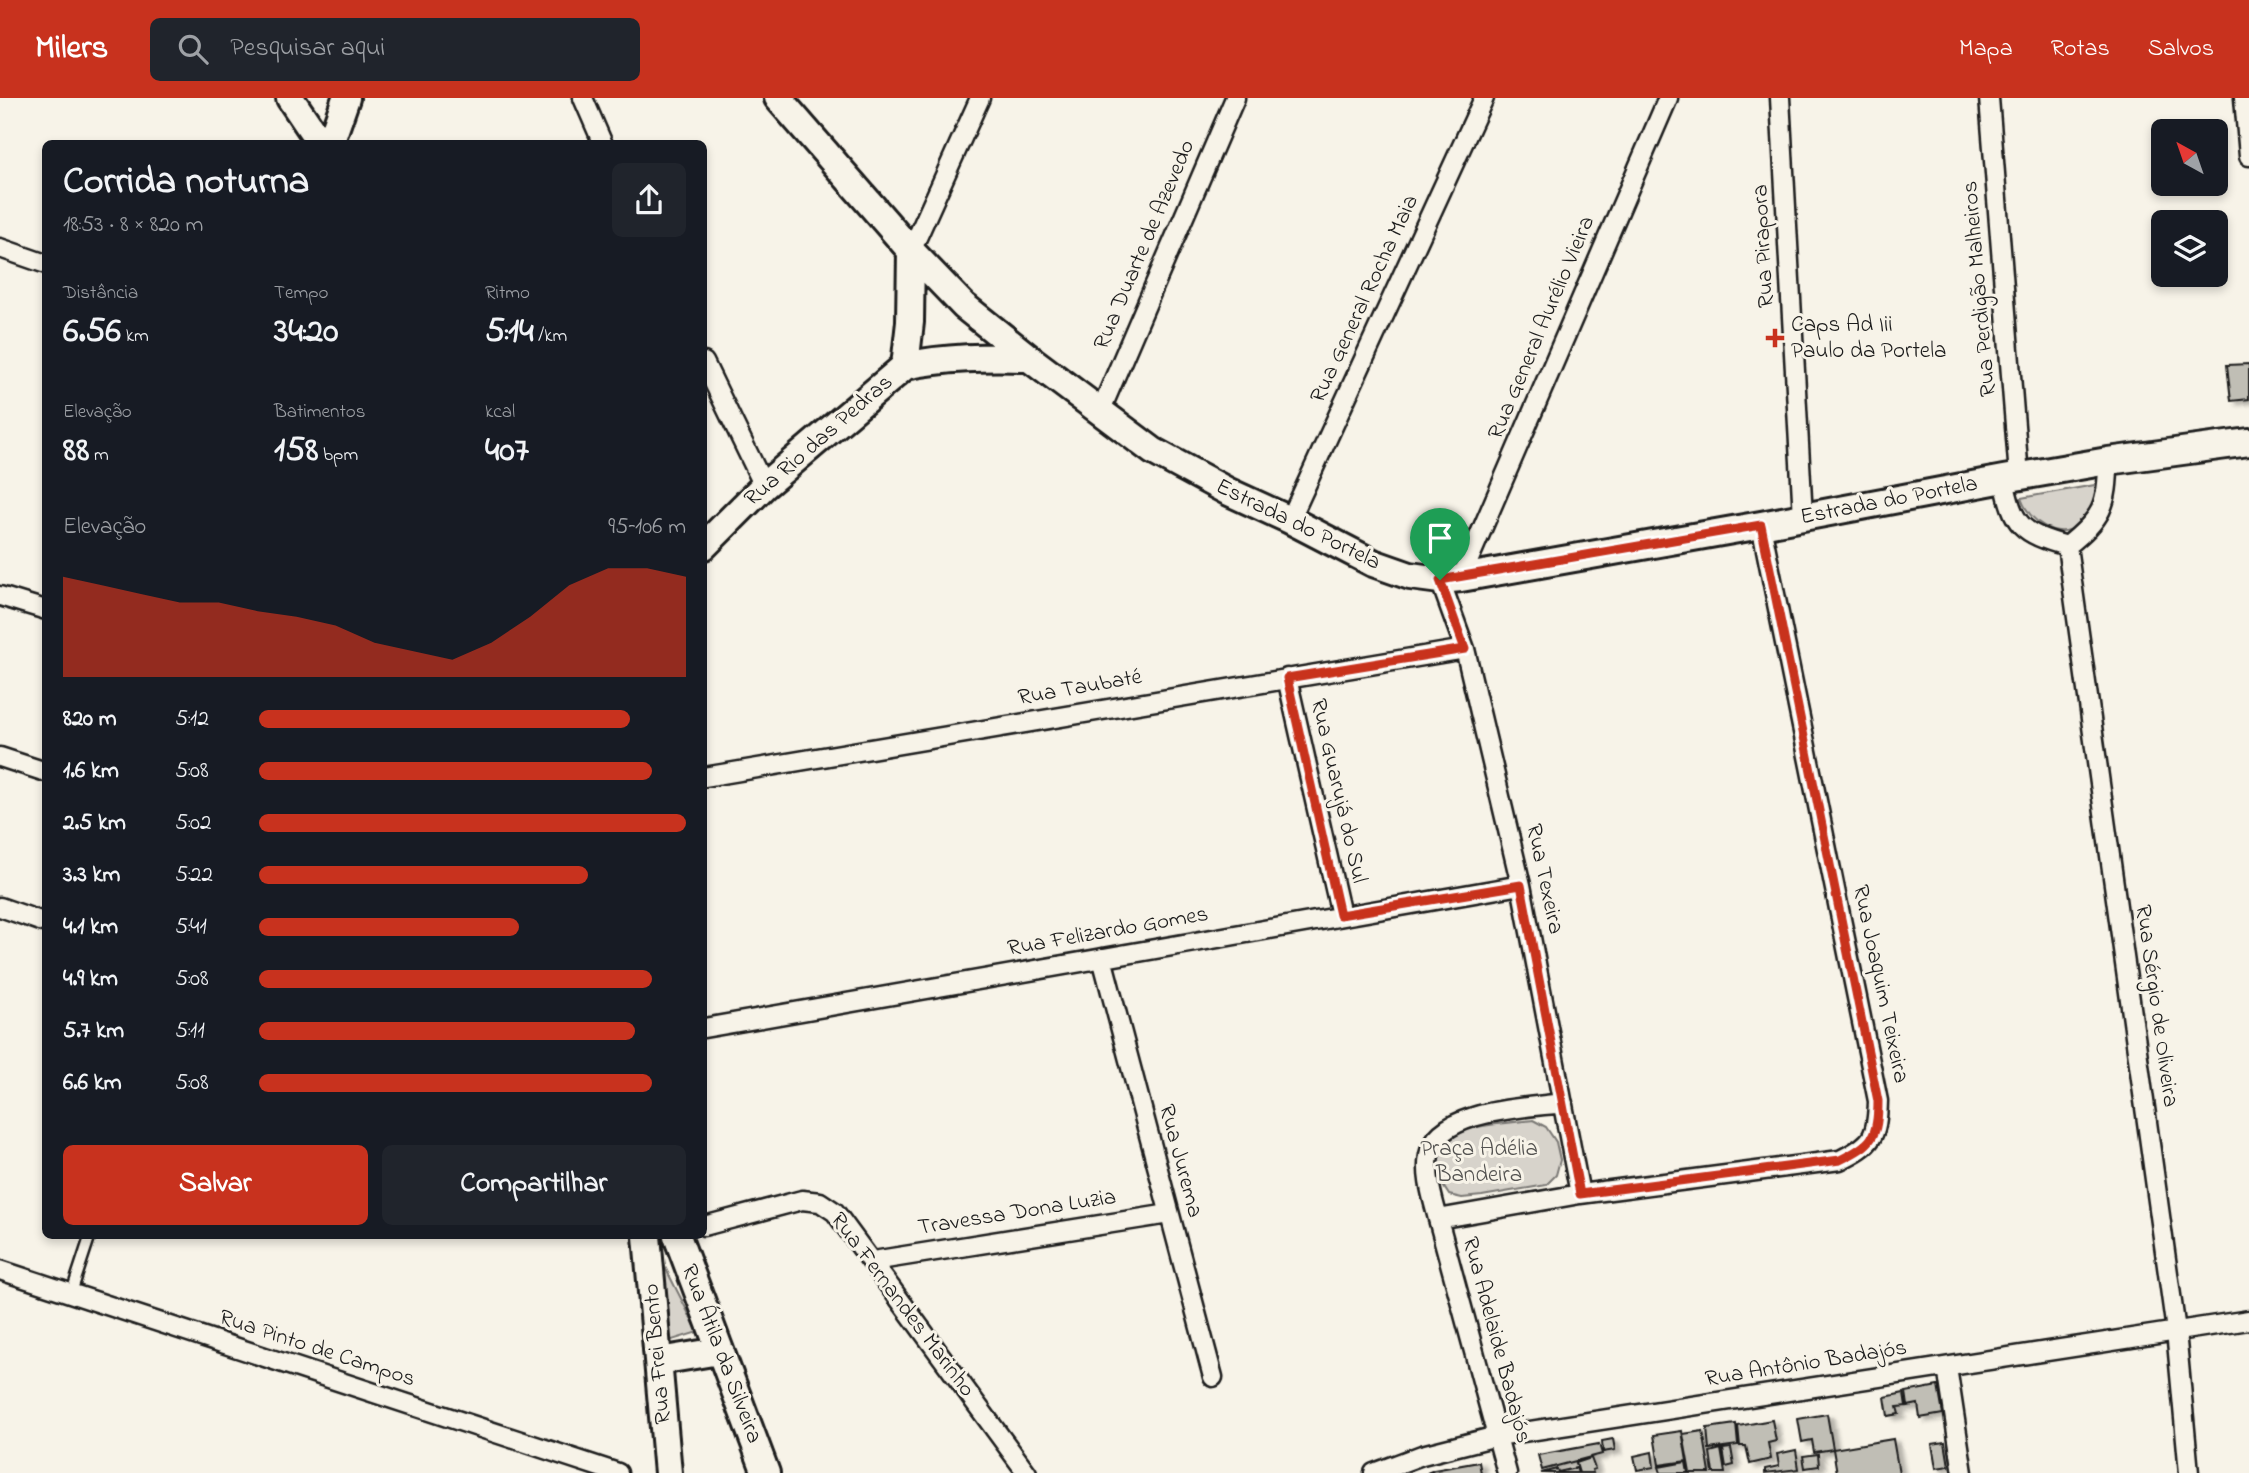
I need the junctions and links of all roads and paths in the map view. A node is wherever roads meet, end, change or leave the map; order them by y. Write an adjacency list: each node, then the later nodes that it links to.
1 (290, 98): 12 (main road)
2 (346, 98): 13 (main road)
3 (583, 98): 14 (street)
4 (778, 98): 17 (main road, Estrada do Portela)
5 (980, 98): 17 (street)
6 (1235, 98): 22 (street, Rua Duarte de Azevedo)
7 (1484, 98): 28 (street, Rua General Rocha Maia)
8 (1668, 98): 32 (street, Rua General Aurélio Vieira)
9 (1780, 98): 27 (street, Rua Pirapora)
10 (1989, 98): 25 (street, Rua Perdigão Malheiros)
11 (2244, 98): 15 (street)
12 (318, 140)
13 (331, 140)
14 (601, 140)
15 (2249, 156)
16 (0, 248): 18 (street)
17 (911, 251): 19 (main road, Estrada do Portela); 20 (main road, Rua Rio das Pedras)
18 (42, 263)
19 (1029, 358): 20 (main road, Rua Rio das Pedras); 22 (main road, Estrada do Portela)
20 (905, 366): 26 (main road, Rua Rio das Pedras)
21 (707, 368): 26 (street)
22 (1100, 412): 28 (main road, Estrada do Portela)
23 (2249, 442): 24 (main road, Estrada do Portela)
24 (2108, 461): 25 (main road, Estrada do Portela); 31 (street)
25 (2011, 477): 27 (main road, Estrada do Portela); 31 (street)
26 (764, 486): 30 (main road, Rua Rio das Pedras)
27 (1803, 517): 29 (main road, Estrada do Portela)
28 (1290, 520): 32 (main road, Estrada do Portela)
29 (1761, 525): 32 (main road, Estrada do Portela); 47 (street, Rua Joaquim Teixeira)
30 (707, 542)
31 (2067, 546): 58 (street, Rua Sérgio de Oliveira)
32 (1451, 579): 35 (street, Rua Texeira)
33 (0, 596): 34 (street)
34 (42, 609)
35 (1465, 649): 36 (street, Rua Taubaté); 40 (street, Rua Texeira)
36 (1287, 678): 39 (street, Rua Taubaté); 42 (street, Rua Guarujá do Sul)
37 (0, 757): 38 (street)
38 (42, 771)
39 (707, 776)
40 (1521, 885): 42 (street, Rua Felizardo Gomes); 46 (street, Rua Texeira)
41 (0, 907): 43 (street)
42 (1340, 915): 44 (street, Rua Felizardo Gomes)
43 (42, 922)
44 (1102, 958): 45 (street, Rua Felizardo Gomes); 48 (street, Rua Jurema)
45 (707, 1027)
46 (1563, 1103): 47 (street, Rua Texeira); 49 (street)
47 (1580, 1194): 49 (street, Rua Joaquim Teixeira)
48 (1169, 1214): 54 (street, Travessa Dona Luzia); 62 (street, Rua Jurema)
49 (1438, 1219): 63 (street, Rua Adelaide Badajós)
50 (707, 1225): 54 (street, Rua Fernandes Marinho)
51 (89, 1239): 56 (lane)
52 (654, 1239): 60 (main road, Rua Frei Bento)
53 (678, 1239): 59 (main road, Rua Átila da Silveira)
54 (873, 1261): 67 (street, Rua Fernandes Marinho)
55 (0, 1270): 56 (street, Rua Pinto de Campos)
56 (71, 1294): 64 (street, Rua Pinto de Campos)
57 (2249, 1320): 58 (street, Rua Antônio Badajós)
58 (2176, 1331): 61 (street, Rua Antônio Badajós); 71 (street, Rua Sérgio de Oliveira)
59 (719, 1351): 60 (main road); 66 (main road, Rua Átila da Silveira)
60 (659, 1361): 65 (main road, Rua Frei Bento)
61 (1947, 1367): 63 (street, Rua Antônio Badajós); 70 (street)
62 (1213, 1377)
63 (1497, 1436): 68 (street, Rua Antônio Badajós); 69 (street, Rua Adelaide Badajós)
64 (618, 1473)
65 (668, 1473)
66 (766, 1473)
67 (1027, 1473)
68 (1374, 1473)
69 (1507, 1473)
70 (1963, 1473)
71 (2189, 1473)

